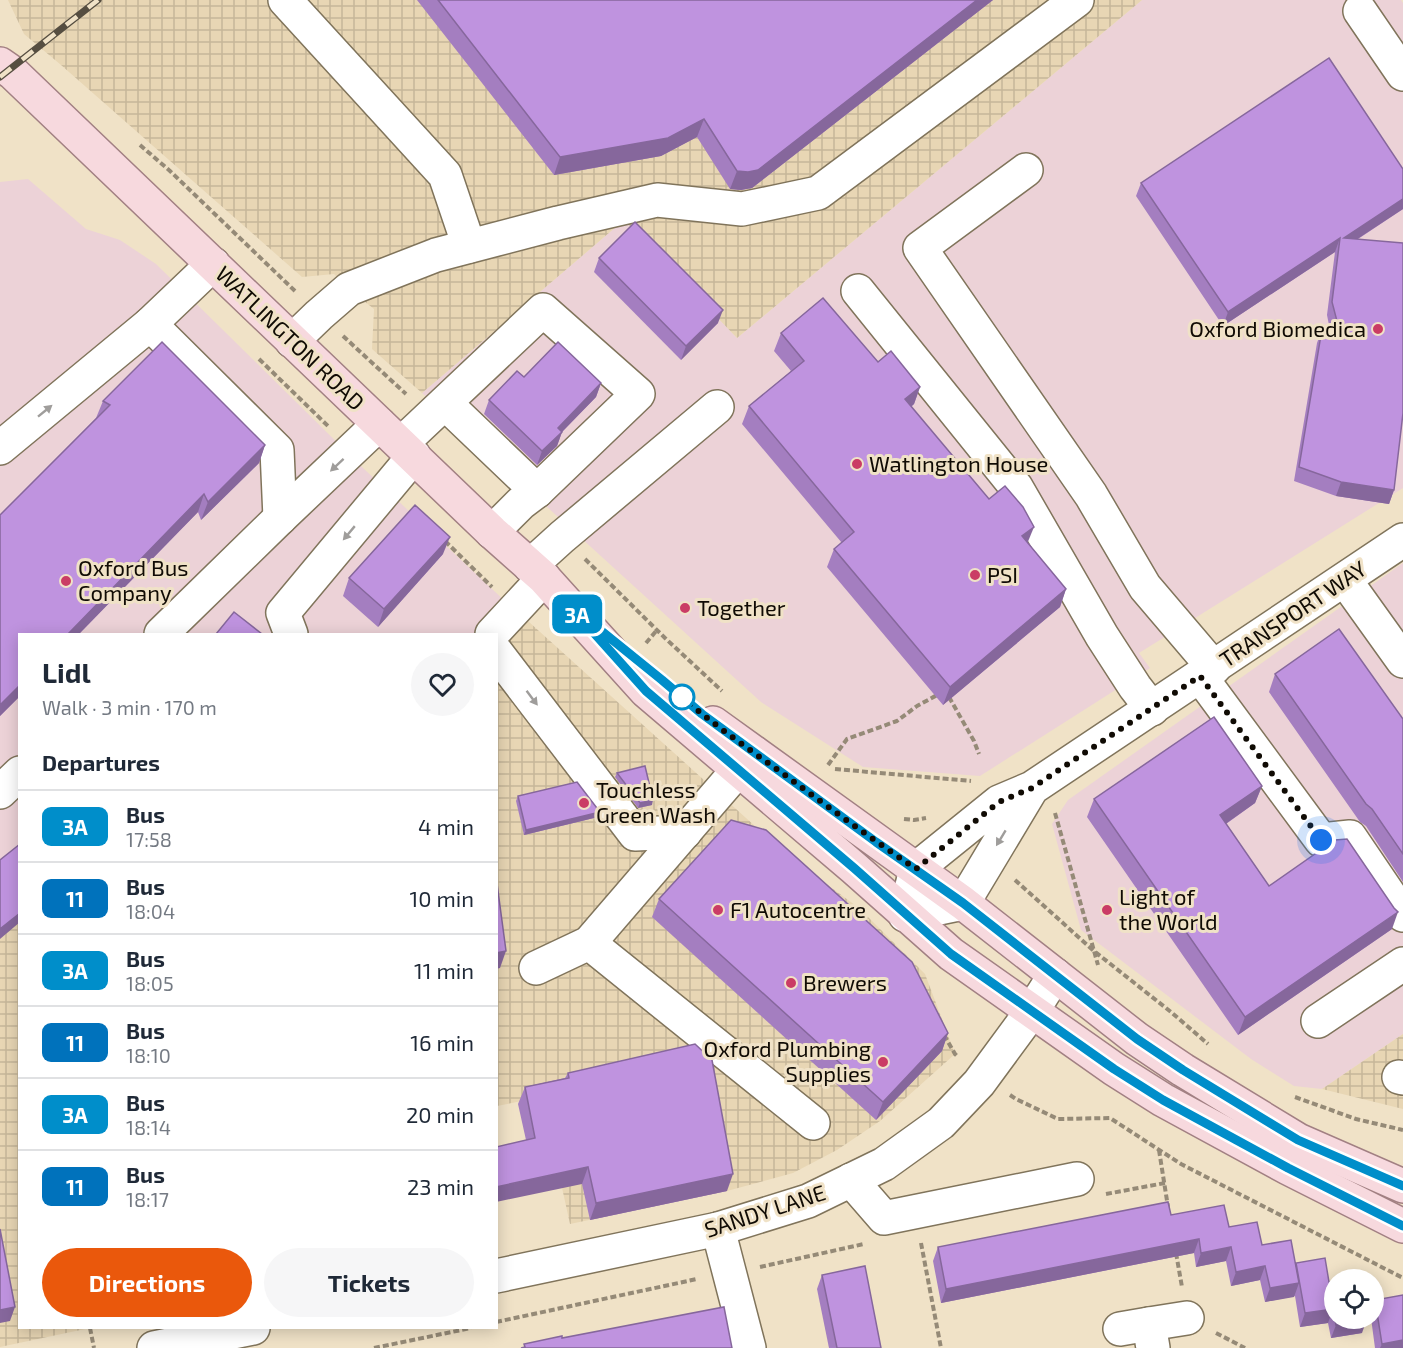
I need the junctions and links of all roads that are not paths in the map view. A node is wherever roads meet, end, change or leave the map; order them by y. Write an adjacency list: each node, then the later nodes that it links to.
1 (285, 0): 7 (street)
2 (1077, 0): 7 (street)
3 (1360, 11): 5 (street)
4 (6, 68): 8 (main road, WATLINGTON ROAD)
5 (1403, 74)
6 (1026, 170): 27 (street)
7 (469, 246): 11 (street)
8 (213, 264): 10 (street); 11 (main road, WATLINGTON ROAD)
9 (858, 291): 28 (street)
10 (150, 324): 15 (street, one-way to 10); 17 (street)
11 (292, 341): 14 (main road, WATLINGTON ROAD)
12 (445, 403): 14 (street); 16 (street); 16 (street)
13 (717, 407): 20 (street)
14 (398, 441): 17 (street, one-way to 17); 18 (main road, WATLINGTON ROAD); 23 (street, one-way to 23)
15 (0, 448)
16 (537, 491): 18 (street)
17 (280, 518): 22 (street)
18 (492, 532): 20 (main road, WATLINGTON ROAD)
19 (1403, 540): 21 (street, TRANSPORT WAY)
20 (537, 572): 24 (street); 29 (main road, WATLINGTON ROAD)
21 (1345, 580): 26 (street); 27 (street, TRANSPORT WAY)
22 (162, 633)
23 (291, 633)
24 (493, 633)
25 (498, 655): 33 (street, one-way to 33)
26 (1403, 661)
27 (1207, 672): 28 (street, TRANSPORT WAY); 37 (street)
28 (1152, 709): 31 (street, TRANSPORT WAY)
29 (746, 762): 33 (street); 34 (main road, WATLINGTON ROAD); 36 (main road, WATLINGTON ROAD)
30 (18, 775): 32 (street)
31 (1032, 788): 34 (street, TRANSPORT WAY); 35 (street, TRANSPORT WAY, one-way to 35)
32 (0, 792)
33 (685, 832): 38 (street)
34 (916, 869): 35 (main road, WATLINGTON ROAD); 36 (street)
35 (963, 903): 36 (street); 41 (main road, WATLINGTON ROAD)
36 (905, 915): 42 (main road, WATLINGTON ROAD)
37 (1403, 915)
38 (589, 943): 40 (street); 44 (street)
39 (1403, 964): 43 (street)
40 (536, 968)
41 (1055, 975): 42 (street, SANDY LANE); 47 (main road, WATLINGTON ROAD)
42 (1032, 1011): 46 (street, SANDY LANE); 48 (main road, WATLINGTON ROAD)
43 (1318, 1021)
44 (813, 1123)
45 (1077, 1179): 46 (street)
46 (851, 1180): 49 (street, SANDY LANE)
47 (1403, 1186)
48 (1403, 1226)
49 (718, 1229): 50 (street, SANDY LANE); 55 (street)
50 (498, 1276)
51 (1187, 1318): 53 (street)
52 (247, 1329): 54 (street)
53 (1141, 1334)
54 (154, 1348)
55 (748, 1348)

